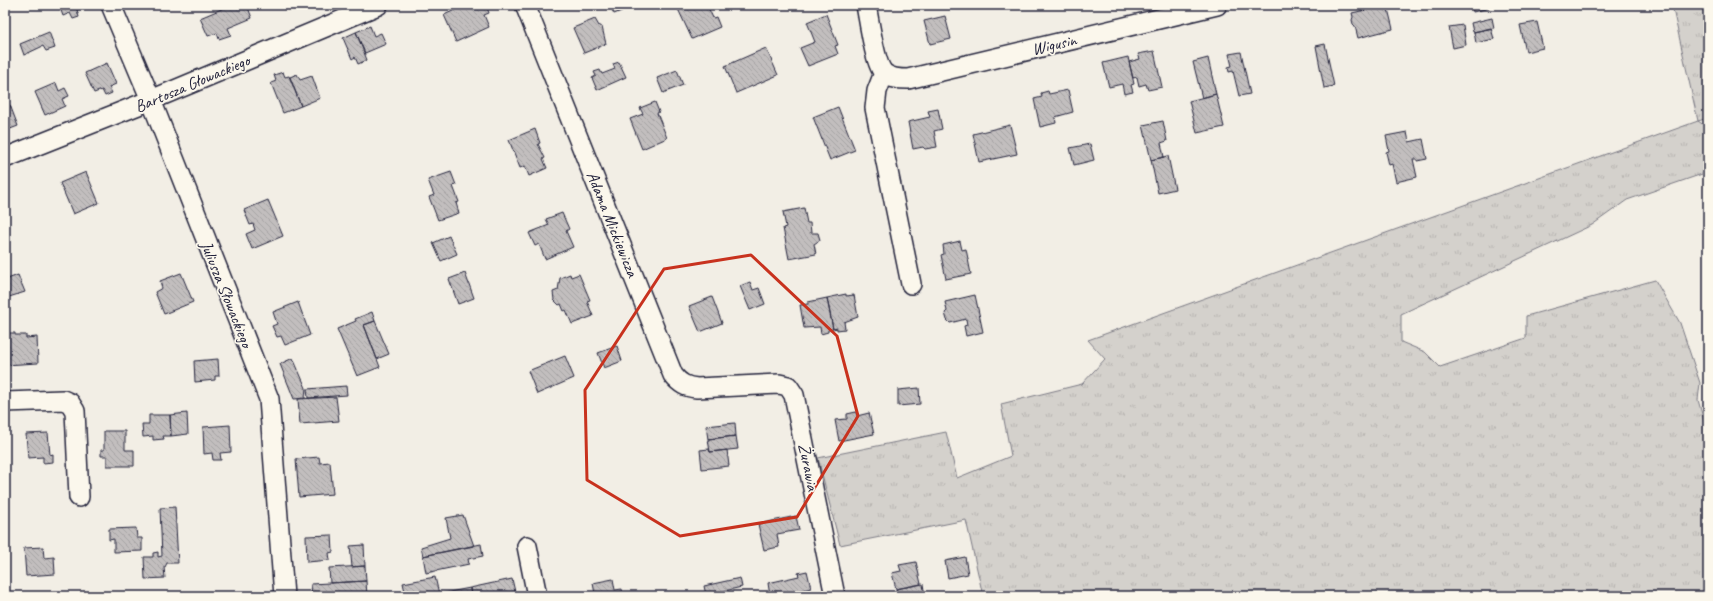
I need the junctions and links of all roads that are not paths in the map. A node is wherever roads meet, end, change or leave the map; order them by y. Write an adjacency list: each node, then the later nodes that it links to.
1 (111, 5): 7 (street, Juliusza Słowackiego)
2 (378, 5): 7 (street, Bartosza Głowackiego)
3 (525, 5): 10 (street, Adama Mickiewicza)
4 (866, 5): 6 (street)
5 (1217, 5): 6 (street, Wigusin)
6 (888, 75): 9 (street)
7 (151, 100): 8 (street, Bartosza Głowackiego); 14 (street, Juliusza Słowackiego)
8 (5, 158)
9 (911, 284)
10 (742, 386): 16 (street, Żurawia)
11 (5, 402): 12 (street)
12 (79, 497)
13 (527, 546): 15 (street)
14 (284, 596)
15 (537, 596)
16 (835, 596)

